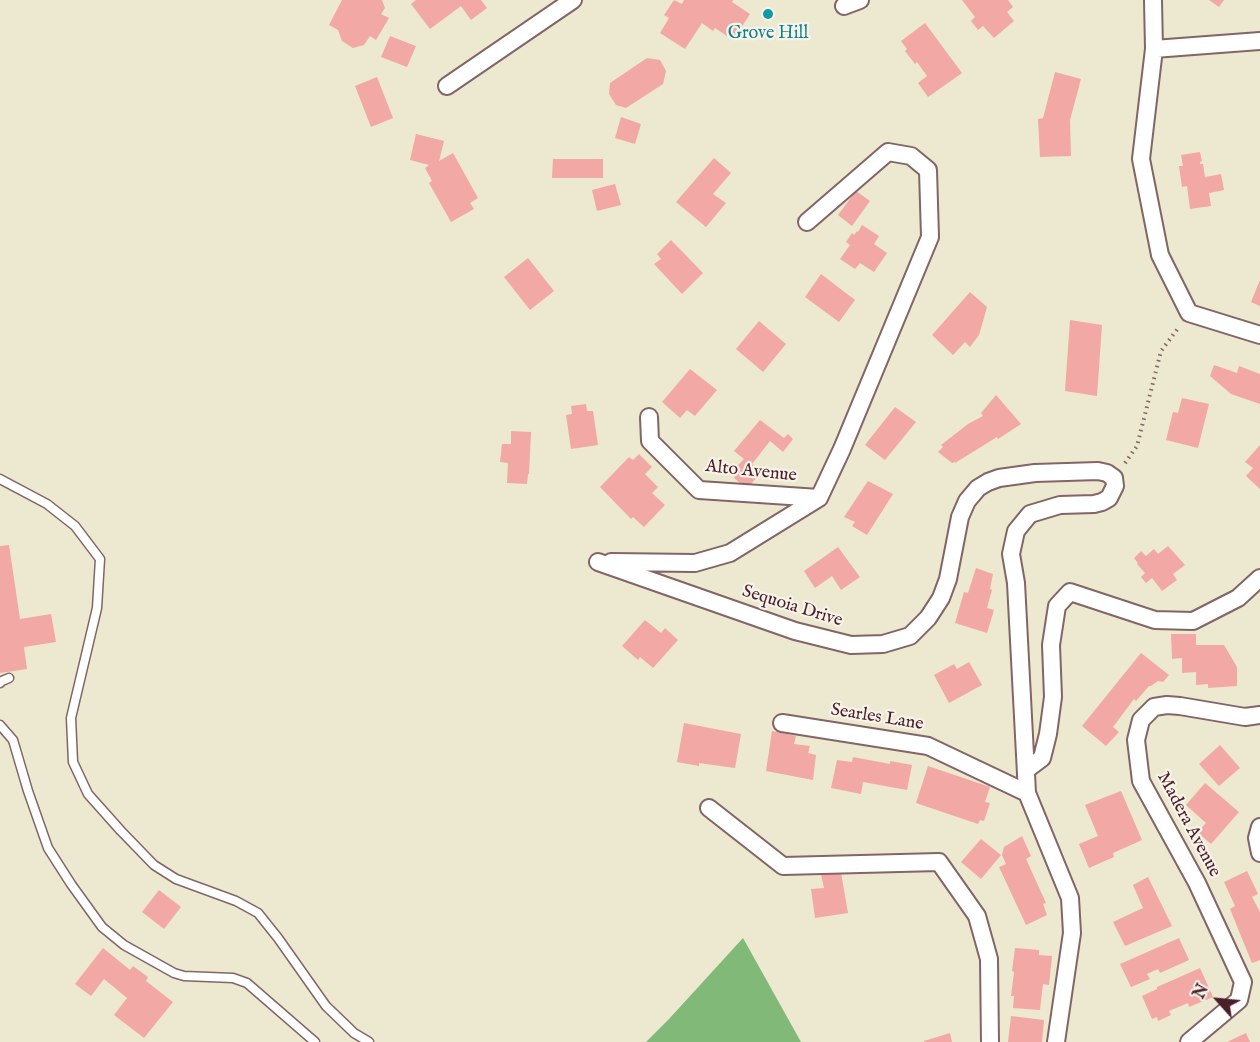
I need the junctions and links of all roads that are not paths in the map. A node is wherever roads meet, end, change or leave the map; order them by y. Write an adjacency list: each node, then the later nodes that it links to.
1 (573, 0): 7 (street)
2 (860, 0): 4 (street)
3 (1153, 0): 6 (street)
4 (844, 6)
5 (1260, 41): 6 (street)
6 (1155, 49): 9 (street)
7 (447, 86)
8 (807, 222): 12 (street)
9 (1260, 335)
10 (649, 417): 12 (street, Alto Avenue)
11 (0, 479): 25 (lane)
12 (819, 498): 19 (street, Sequoia Drive)
13 (1260, 578): 19 (street)
14 (9, 678): 15 (lane)
15 (0, 684)
16 (1260, 715): 28 (street, Madera Avenue)
17 (782, 723): 20 (street, Searles Lane)
18 (0, 725): 24 (lane)
19 (1026, 770): 20 (street)
20 (1027, 793): 27 (street)
21 (709, 808): 26 (street)
22 (1260, 827): 23 (street)
23 (1260, 853)
24 (315, 1042)
25 (369, 1042)
26 (990, 1042)
27 (1056, 1042)
28 (1189, 1042)

